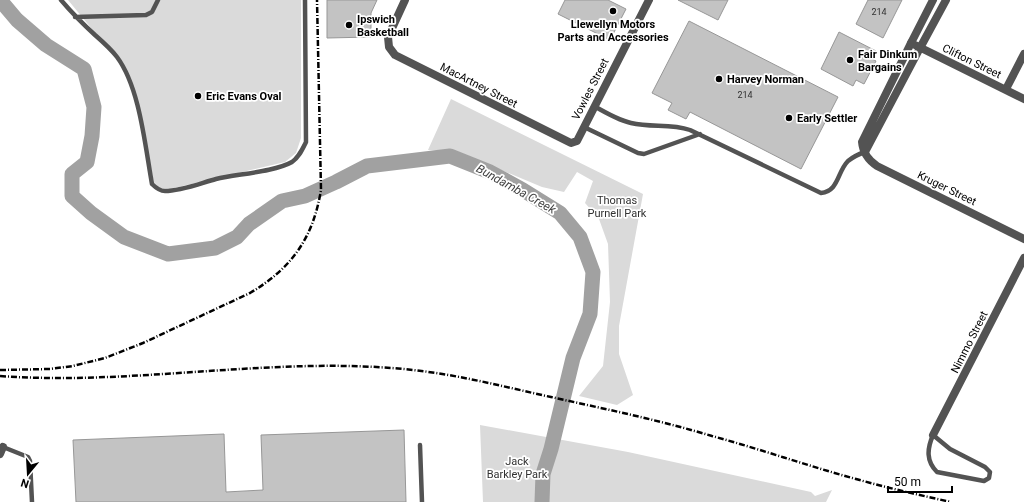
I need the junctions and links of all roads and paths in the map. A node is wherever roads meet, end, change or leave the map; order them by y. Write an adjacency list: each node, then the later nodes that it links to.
1 (61, 0): 8 (lane)
2 (158, 0): 8 (lane)
3 (305, 0): 8 (lane)
4 (405, 0): 17 (street, MacArtney Street)
5 (649, 0): 14 (street, Vowles Street)
6 (932, 0): 9 (street)
7 (946, 0): 10 (street)
8 (75, 17)
9 (911, 43): 10 (street, Clifton Street); 18 (street)
10 (920, 48): 12 (street, Clifton Street); 18 (street)
11 (1024, 54): 12 (street)
12 (1006, 89): 13 (street, Clifton Street)
13 (1024, 99)
14 (594, 106): 15 (street, Vowles Street); 16 (lane)
15 (584, 126): 16 (lane); 17 (street, Vowles Street)
16 (700, 134): 18 (lane)
17 (571, 143)
18 (865, 152): 19 (street, Kruger Street)
19 (1024, 239)
20 (1024, 258): 21 (street, Nimmo Street)
21 (933, 435): 21 (lane)
22 (420, 445): 25 (lane)
23 (2, 450): 24 (lane)
24 (32, 502)
25 (422, 502)

